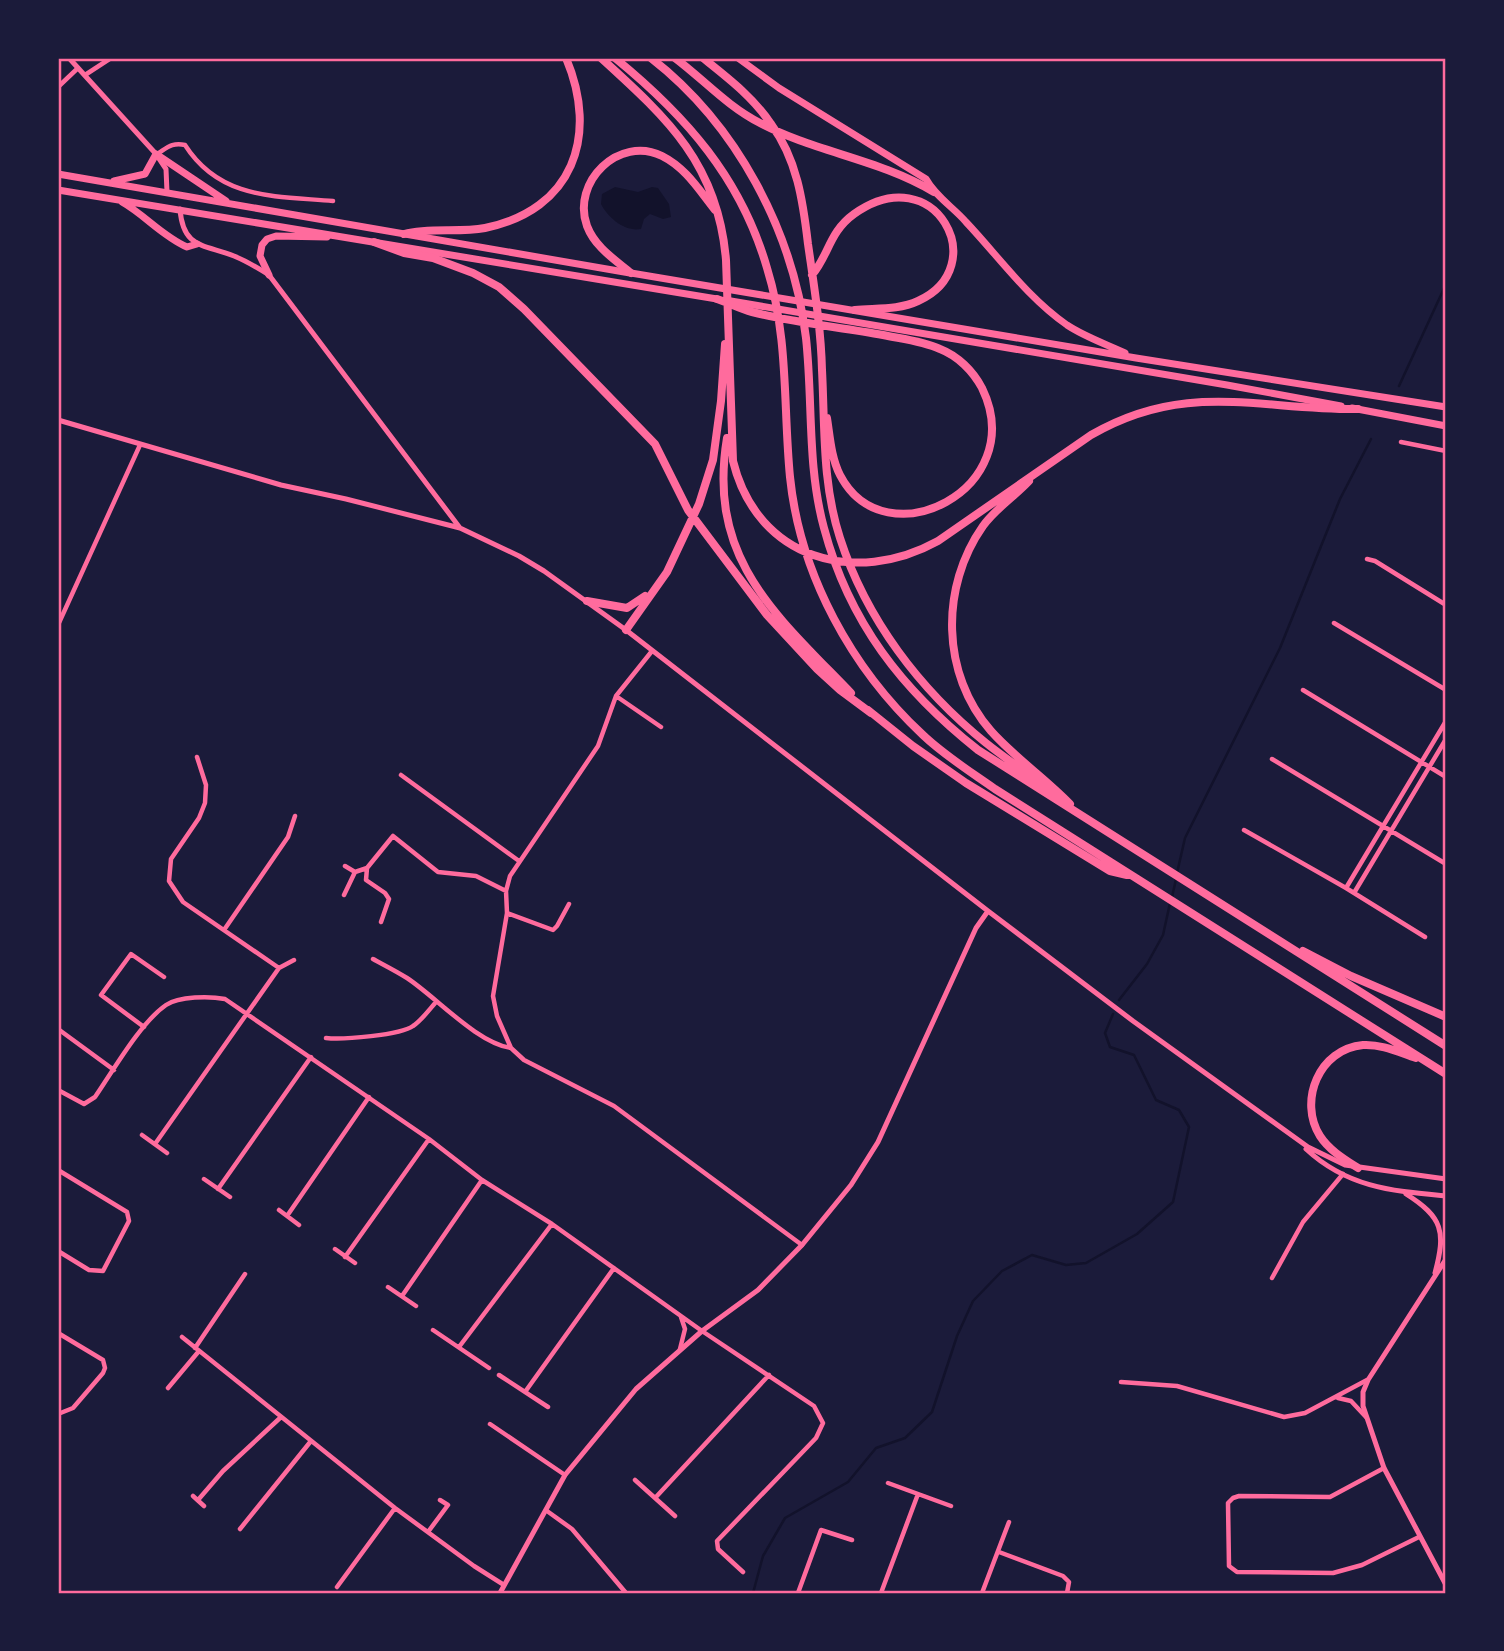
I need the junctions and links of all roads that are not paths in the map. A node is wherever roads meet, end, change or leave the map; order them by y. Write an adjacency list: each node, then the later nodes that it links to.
1 (69, 58): 10 (street)
2 (111, 58): 11 (street)
3 (566, 58): 24 (highway)
4 (601, 58): 23 (highway)
5 (615, 58): 77 (highway)
6 (651, 58): 67 (highway)
7 (675, 58): 18 (highway)
8 (705, 58): 30 (highway)
9 (738, 58): 18 (main road)
10 (78, 68): 11 (street); 12 (street)
11 (85, 75): 13 (street)
12 (58, 86)
13 (156, 154): 15 (main road); 17 (street); 20 (street); 21 (main road)
14 (58, 174): 15 (main road)
15 (107, 182): 17 (main road)
16 (58, 190): 19 (main road)
17 (167, 192): 21 (main road)
18 (934, 192): 34 (main road)
19 (115, 198): 22 (main road); 27 (main road)
20 (333, 201)
21 (228, 203): 24 (main road)
22 (180, 209): 25 (main road); 27 (street)
23 (719, 215): 28 (highway); 33 (highway)
24 (404, 234): 28 (main road)
25 (343, 236): 26 (main road); 29 (main road)
26 (374, 242): 31 (main road); 57 (highway)
27 (197, 244): 29 (street)
28 (631, 273): 32 (main road)
29 (269, 275): 45 (street)
30 (812, 275): 32 (highway); 35 (highway)
31 (717, 299): 35 (highway); 37 (main road)
32 (855, 310): 34 (main road)
33 (727, 327): 39 (highway); 46 (highway)
34 (1136, 358): 36 (main road)
35 (823, 396): 67 (highway)
36 (1446, 407)
37 (1358, 410): 40 (main road); 44 (highway)
38 (58, 420): 42 (street)
39 (731, 421): 44 (highway); 57 (highway)
40 (1446, 426)
41 (1401, 442): 43 (street)
42 (140, 445): 45 (street); 51 (street)
43 (1446, 451)
44 (1042, 467): 67 (highway)
45 (460, 528): 48 (street)
46 (676, 554): 48 (highway); 52 (highway)
47 (1367, 559): 49 (street)
48 (587, 601): 52 (street)
49 (1446, 605)
50 (1334, 623): 55 (street)
51 (58, 625)
52 (626, 630): 53 (street)
53 (652, 651): 56 (street); 83 (street)
54 (1303, 690): 63 (street)
55 (1446, 690)
56 (616, 696): 59 (street); 72 (street)
57 (871, 713): 77 (highway)
58 (1446, 721): 63 (street)
59 (661, 727)
60 (1446, 739): 64 (street)
61 (197, 757): 86 (street)
62 (1272, 759): 69 (street)
63 (1422, 762): 64 (street); 69 (street)
64 (1429, 767): 66 (street); 71 (street)
65 (401, 775): 72 (street)
66 (1446, 777)
67 (1079, 814): 88 (highway)
68 (295, 816): 86 (street)
69 (1384, 826): 71 (street); 78 (street)
70 (1244, 830): 78 (street)
71 (1391, 831): 73 (street); 80 (street)
72 (519, 861): 79 (street)
73 (1446, 864)
74 (345, 866): 76 (street)
75 (367, 868): 76 (street); 79 (street); 85 (street)
76 (355, 872): 81 (street)
77 (1134, 877): 102 (highway)
78 (1346, 888): 80 (street)
79 (506, 891): 84 (street)
80 (1354, 893): 87 (street)
81 (344, 895)
82 (569, 904): 84 (street)
83 (988, 911): 108 (street); 126 (street)
84 (507, 913): 100 (street)
85 (381, 922)
86 (224, 930): 91 (street)
87 (1425, 937)
88 (1276, 940): 95 (highway); 99 (highway)
89 (373, 959): 93 (street)
90 (294, 960): 91 (street)
91 (279, 968): 94 (street)
92 (164, 977): 96 (street)
93 (436, 1002): 98 (street); 100 (street)
94 (248, 1014): 96 (street); 101 (street); 110 (street)
95 (1446, 1017)
96 (144, 1027): 103 (street)
97 (58, 1029): 103 (street)
98 (326, 1038)
99 (1446, 1045)
100 (511, 1048): 126 (street)
101 (311, 1057): 106 (street); 118 (street)
102 (1426, 1062): 104 (highway); 112 (highway)
103 (114, 1070): 105 (street)
104 (1446, 1074)
105 (58, 1090)
106 (369, 1097): 109 (street); 123 (street)
107 (142, 1135): 110 (street)
108 (1294, 1137): 112 (street); 114 (street)
109 (429, 1139): 117 (street); 129 (street)
110 (155, 1144): 111 (street)
111 (167, 1153)
112 (1357, 1168): 116 (street)
113 (58, 1170): 128 (street)
114 (1343, 1174): 119 (street); 134 (street)
115 (204, 1178): 118 (street)
116 (1446, 1179)
117 (482, 1180): 124 (street); 137 (street)
118 (218, 1189): 121 (street)
119 (1404, 1192): 120 (street); 135 (street)
120 (1446, 1196)
121 (230, 1197)
122 (279, 1210): 123 (street)
123 (287, 1216): 125 (street)
124 (552, 1224): 132 (street); 144 (street)
125 (299, 1225)
126 (802, 1245): 141 (street)
127 (335, 1249): 129 (street)
128 (58, 1251)
129 (345, 1257): 131 (street)
130 (1446, 1259): 135 (street)
131 (355, 1263)
132 (614, 1268): 139 (street); 153 (street)
133 (245, 1274): 145 (street)
134 (1272, 1278)
135 (1433, 1280): 150 (street)
136 (388, 1287): 137 (street)
137 (402, 1296): 138 (street)
138 (416, 1306)
139 (681, 1316): 141 (street); 146 (street)
140 (433, 1330): 144 (street)
141 (702, 1331): 146 (street); 149 (street)
142 (58, 1333): 156 (street)
143 (182, 1337): 145 (street)
144 (459, 1347): 147 (street)
145 (197, 1350): 152 (street); 157 (street)
146 (679, 1352): 162 (street)
147 (489, 1368)
148 (499, 1375): 153 (street)
149 (769, 1375): 167 (street); 181 (street)
150 (1368, 1380): 154 (street); 158 (street)
151 (1121, 1381): 154 (street)
152 (168, 1388)
153 (525, 1392): 155 (street)
154 (1333, 1399): 158 (street)
155 (548, 1407)
156 (58, 1414)
157 (280, 1418): 160 (street); 168 (street)
158 (1367, 1418): 161 (street)
159 (490, 1424): 162 (street)
160 (311, 1441): 172 (street); 176 (street)
161 (1384, 1468): 178 (street); 178 (street)
162 (565, 1475): 173 (street)
163 (635, 1480): 167 (street)
164 (888, 1483): 165 (street)
165 (918, 1494): 171 (street); 188 (street)
166 (193, 1496): 168 (street)
167 (656, 1497): 174 (street)
168 (198, 1500): 170 (street)
169 (440, 1500): 177 (street)
170 (204, 1506)
171 (951, 1506)
172 (395, 1508): 177 (street); 184 (street)
173 (547, 1511): 182 (street); 186 (street)
174 (675, 1516)
175 (1009, 1522): 180 (street)
176 (240, 1529)
177 (428, 1532): 182 (street)
178 (1419, 1537): 183 (street)
179 (852, 1540): 187 (street)
180 (999, 1552): 189 (street); 190 (street)
181 (743, 1572)
182 (505, 1586): 185 (street)
183 (1446, 1586)
184 (337, 1587)
185 (500, 1593)
186 (626, 1593)
187 (798, 1593)
188 (881, 1593)
189 (982, 1593)
190 (1067, 1593)

